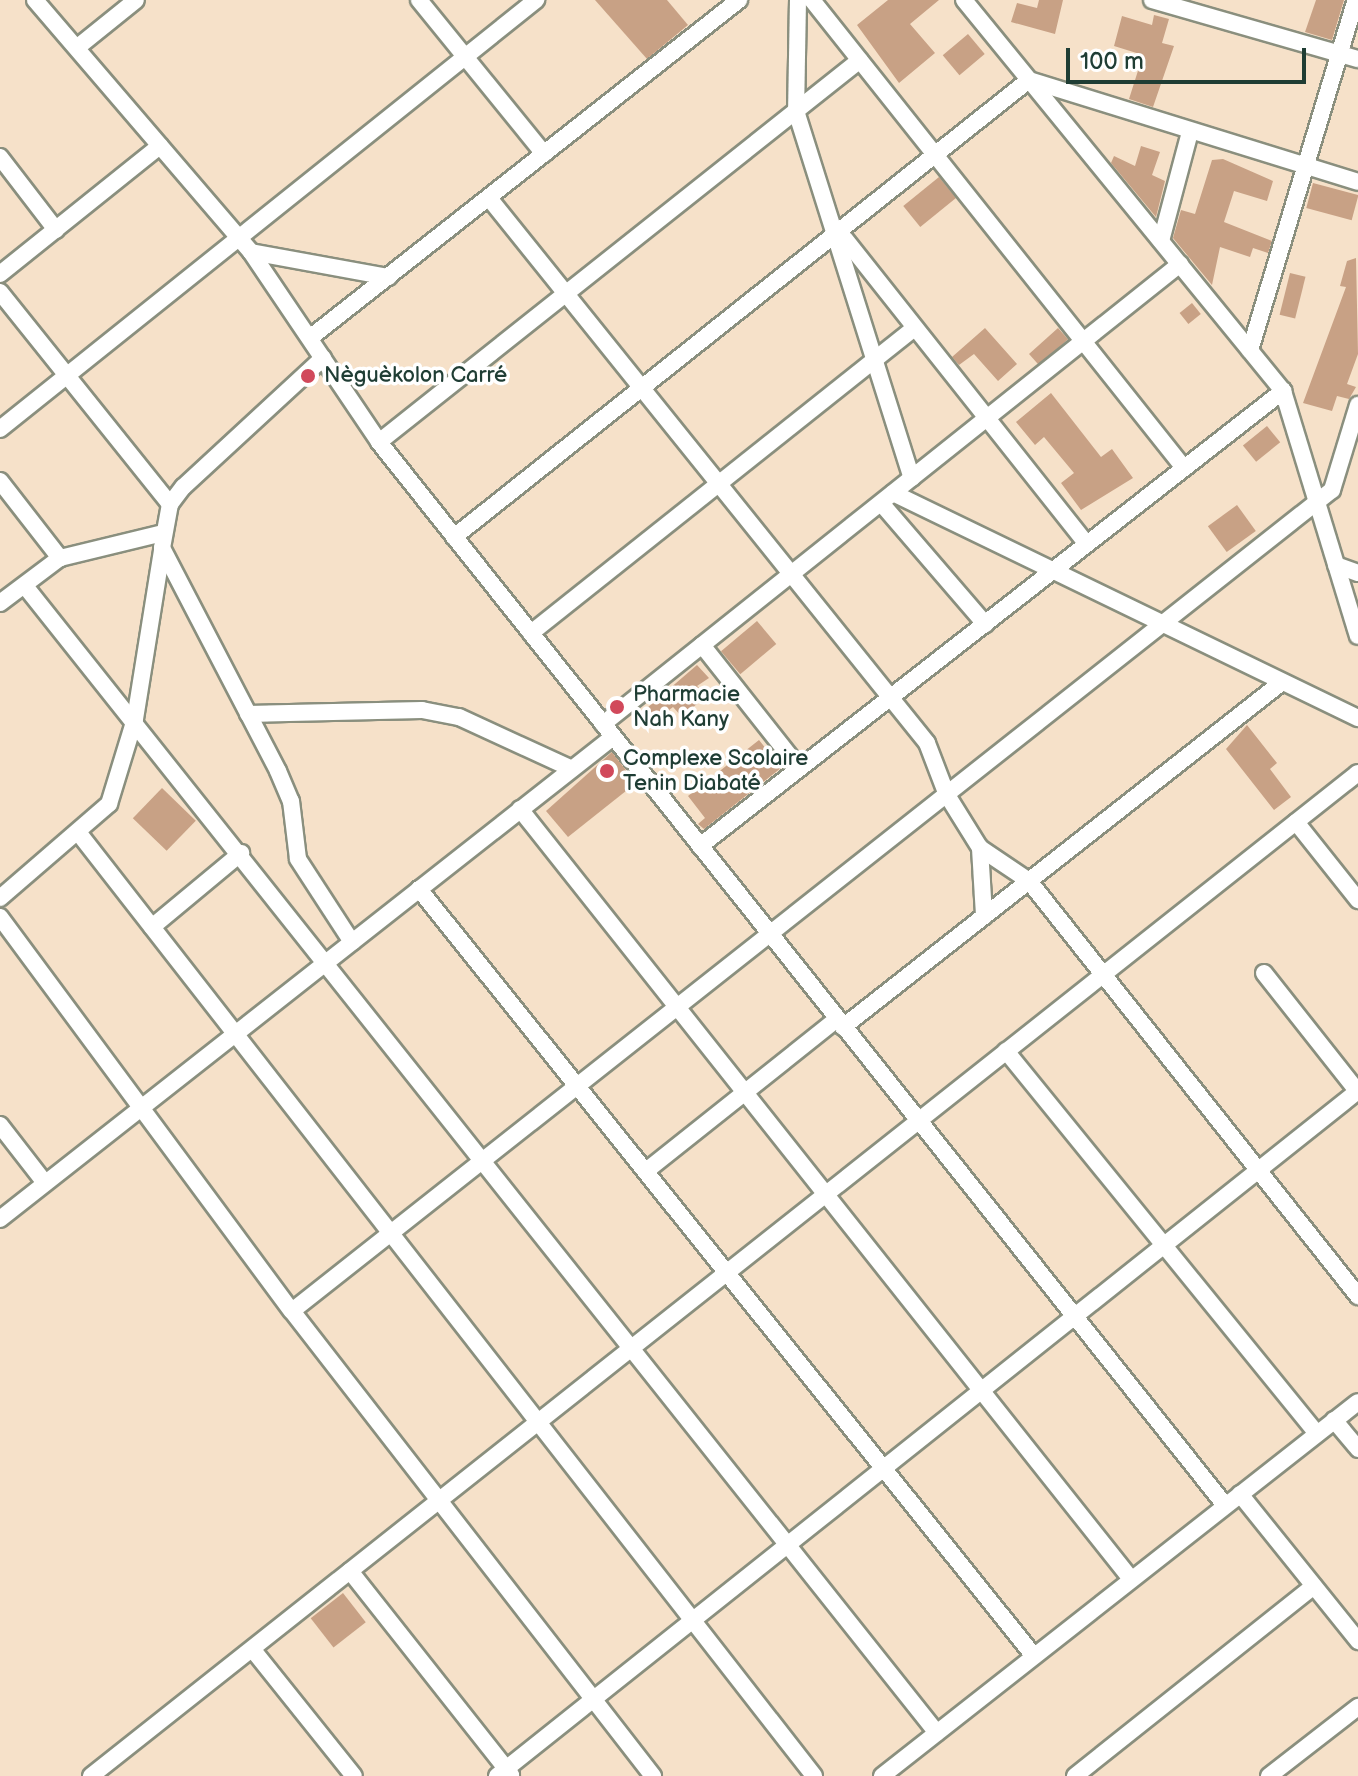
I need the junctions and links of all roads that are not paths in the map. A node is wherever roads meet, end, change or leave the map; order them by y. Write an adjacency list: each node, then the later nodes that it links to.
1 (35, 0): 11 (street)
2 (136, 0): 11 (street)
3 (419, 0): 13 (street)
4 (536, 0): 13 (street)
5 (739, 0): 20 (street)
6 (798, 0): 17 (street)
7 (812, 0): 15 (street)
8 (964, 0): 16 (street)
9 (1152, 0): 12 (street)
10 (1356, 0): 12 (street)
11 (79, 46): 19 (street)
12 (1340, 54): 14 (street); 23 (street)
13 (465, 57): 20 (street); 28 (street)
14 (1358, 59)
15 (860, 60): 17 (street); 21 (street)
16 (1029, 80): 18 (street); 21 (street); 29 (street)
17 (796, 111): 27 (street); 35 (street)
18 (1190, 132): 23 (street); 29 (street)
19 (160, 146): 26 (street); 28 (street)
20 (544, 154): 25 (street)
21 (936, 155): 27 (street); 38 (street)
22 (0, 157): 26 (street)
23 (1305, 166): 24 (street); 39 (street)
24 (1358, 182)
25 (489, 198): 33 (street); 35 (street)
26 (56, 230): 32 (street)
27 (839, 232): 36 (street); 41 (street); 43 (street)
28 (236, 236): 30 (street); 42 (street)
29 (1161, 241): 31 (street)
30 (251, 252): 33 (street); 37 (street)
31 (1180, 264): 38 (street); 39 (street)
32 (0, 274)
33 (389, 277): 37 (street)
34 (0, 292): 42 (street)
35 (565, 294): 43 (street); 49 (street)
36 (915, 328): 41 (street); 46 (street)
37 (311, 337): 40 (street)
38 (1083, 341): 46 (street); 50 (street)
39 (1250, 350): 44 (street)
40 (323, 358): 49 (street); 56 (street)
41 (876, 359): 51 (street); 53 (street)
42 (67, 375): 47 (street); 56 (street)
43 (640, 389): 53 (street); 57 (street)
44 (1283, 391): 50 (street); 55 (street)
45 (1358, 405): 48 (street)
46 (987, 418): 51 (street); 59 (street)
47 (0, 429)
48 (1354, 435): 55 (street)
49 (379, 442): 57 (street)
50 (1184, 468): 59 (street)
51 (912, 478): 54 (street)
52 (0, 481): 60 (street)
53 (717, 486): 64 (street); 69 (street)
54 (887, 498): 62 (street); 64 (street); 67 (street)
55 (1317, 502): 61 (street); 68 (street)
56 (170, 504): 58 (street)
57 (454, 537): 69 (street)
58 (162, 541): 60 (street); 74 (street); 76 (street)
59 (1087, 544): 62 (street)
60 (60, 558): 65 (street)
61 (1336, 565): 63 (street); 70 (street)
62 (1050, 572): 67 (street); 68 (street)
63 (1358, 573)
64 (788, 576): 71 (street); 73 (street)
65 (25, 586): 66 (street); 76 (street)
66 (0, 603)
67 (985, 624): 73 (street)
68 (1162, 625): 72 (street); 81 (street)
69 (531, 633): 77 (street)
70 (1358, 636)
71 (702, 645): 77 (street); 78 (street)
72 (1282, 682): 75 (street); 88 (street)
73 (886, 700): 78 (street); 81 (street)
74 (248, 714): 79 (street); 96 (street)
75 (1358, 718)
76 (135, 719): 84 (street); 87 (street)
77 (608, 730): 79 (street); 85 (street)
78 (799, 768): 85 (street)
79 (572, 769): 82 (street)
80 (1358, 773): 83 (street)
81 (947, 795): 86 (street); 95 (street)
82 (520, 809): 89 (street); 100 (street)
83 (1296, 822): 91 (street); 99 (street)
84 (81, 836): 90 (street); 94 (street)
85 (700, 846): 95 (street)
86 (980, 848): 88 (street); 92 (street)
87 (241, 853): 94 (street); 97 (street)
88 (1029, 881): 92 (street); 99 (street)
89 (419, 889): 96 (street); 104 (street)
90 (0, 898)
91 (1358, 900)
92 (984, 916): 101 (street)
93 (0, 917): 107 (street)
94 (152, 927): 102 (street)
95 (769, 934): 100 (street); 101 (street)
96 (352, 942): 97 (street)
97 (327, 962): 102 (street); 110 (street)
98 (1264, 973): 105 (street)
99 (1103, 974): 103 (street); 111 (street)
100 (677, 1007): 104 (street); 106 (street)
101 (840, 1023): 106 (street); 108 (street)
102 (235, 1034): 107 (street); 116 (street)
103 (1006, 1051): 108 (street); 117 (street)
104 (577, 1086): 110 (street); 112 (street)
105 (1358, 1091): 111 (street)
106 (744, 1092): 112 (street); 114 (street)
107 (146, 1105): 113 (street); 120 (street)
108 (918, 1121): 114 (street); 121 (street)
109 (0, 1125): 113 (street)
110 (483, 1160): 116 (street); 122 (street)
111 (1258, 1170): 117 (street); 119 (street)
112 (646, 1171): 118 (street)
113 (45, 1183): 115 (street)
114 (825, 1194): 118 (street); 123 (street)
115 (0, 1219)
116 (391, 1233): 120 (street); 126 (street)
117 (1164, 1245): 121 (street); 127 (street)
118 (726, 1272): 122 (street); 129 (street)
119 (1358, 1296)
120 (292, 1311): 131 (street)
121 (1073, 1318): 123 (street); 132 (street)
122 (631, 1347): 126 (street); 133 (street)
123 (981, 1391): 129 (street); 135 (street)
124 (1358, 1402): 125 (street)
125 (1334, 1420): 127 (street); 128 (street)
126 (538, 1421): 131 (street); 137 (street)
127 (1317, 1434): 130 (street)
128 (1358, 1449)
129 (884, 1468): 133 (street); 140 (street)
130 (1240, 1494): 132 (street); 136 (street)
131 (438, 1500): 134 (street); 141 (street)
132 (1225, 1505): 135 (street)
133 (788, 1545): 137 (street); 143 (street)
134 (350, 1571): 139 (street); 144 (street)
135 (1131, 1579): 140 (street)
136 (1314, 1586): 138 (street); 150 (street)
137 (693, 1620): 141 (street); 148 (street)
138 (1358, 1641)
139 (253, 1650): 145 (street); 146 (street)
140 (1034, 1656): 143 (street)
141 (593, 1699): 144 (street); 147 (street)
142 (1358, 1707): 151 (street)
143 (937, 1733): 149 (street)
144 (505, 1773)
145 (91, 1776)
146 (354, 1776)
147 (653, 1776)
148 (814, 1776)
149 (882, 1776)
150 (1075, 1776)
151 (1269, 1776)

